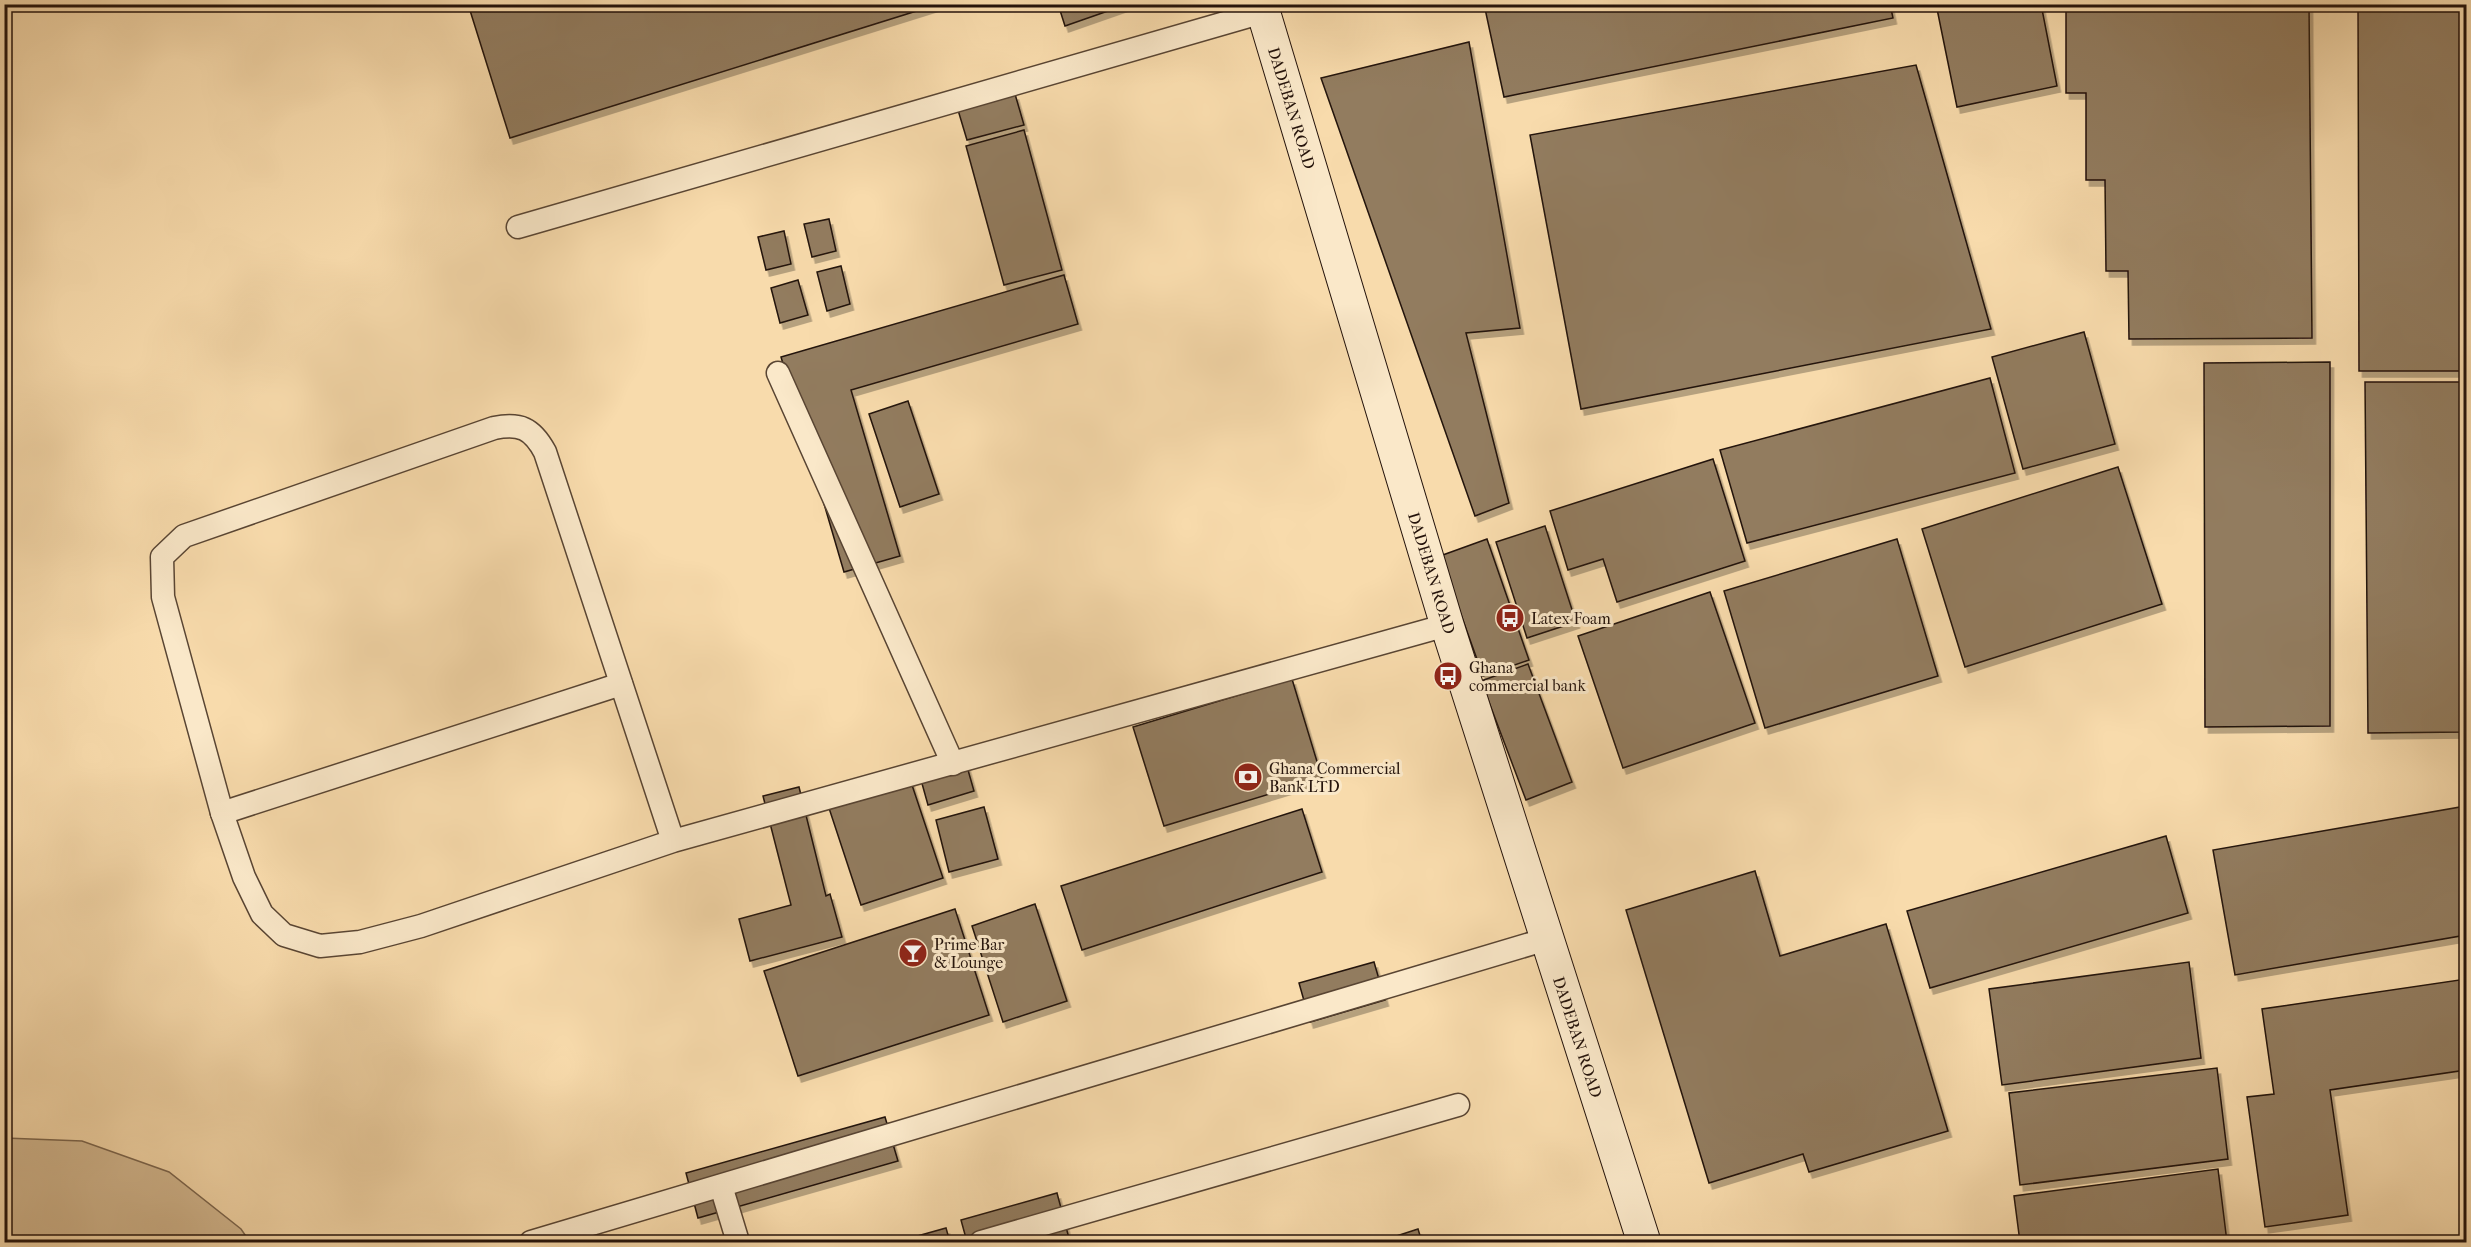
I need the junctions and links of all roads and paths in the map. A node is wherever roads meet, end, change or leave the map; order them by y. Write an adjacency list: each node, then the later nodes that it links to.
1 (1262, 8): 2 (lane); 4 (street, DADEBAN ROAD)
2 (518, 227)
3 (778, 373): 6 (lane)
4 (1447, 625): 6 (lane); 9 (street, DADEBAN ROAD)
5 (621, 684): 7 (lane); 7 (lane); 8 (lane)
6 (953, 764): 8 (lane)
7 (222, 813): 8 (lane)
8 (673, 841)
9 (1547, 939): 11 (lane); 15 (street, DADEBAN ROAD)
10 (1458, 1105): 14 (lane)
11 (721, 1185): 12 (lane); 13 (lane)
12 (531, 1242)
13 (738, 1242)
14 (981, 1242)
15 (1644, 1242)

